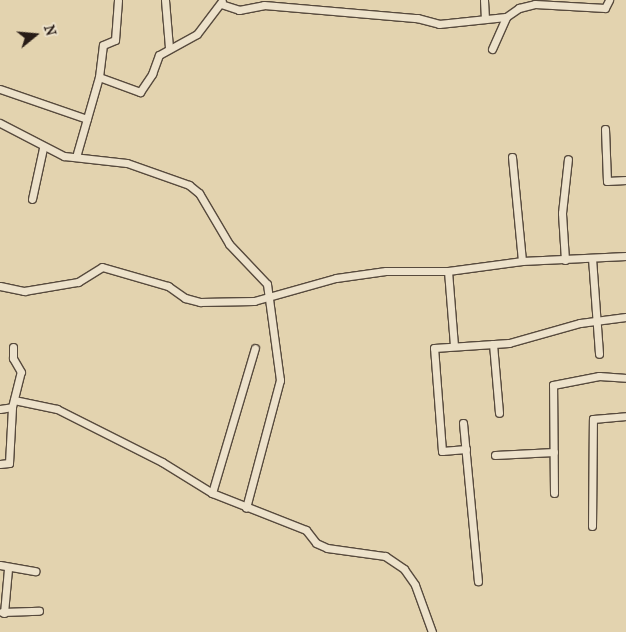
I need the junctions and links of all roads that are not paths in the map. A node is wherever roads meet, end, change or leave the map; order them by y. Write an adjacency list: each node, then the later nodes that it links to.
1 (118, 0): 10 (street)
2 (165, 0): 8 (street)
3 (484, 0): 7 (street)
4 (608, 0): 6 (street)
5 (222, 2): 7 (street); 8 (street)
6 (506, 17): 7 (street); 9 (street)
7 (486, 18)
8 (169, 48): 10 (street)
9 (492, 49)
10 (99, 77): 12 (street)
11 (0, 89): 12 (street)
12 (87, 119): 16 (street)
13 (0, 123): 15 (street)
14 (605, 129): 19 (street)
15 (43, 148): 16 (street); 20 (street)
16 (76, 157): 27 (street)
17 (512, 158): 24 (street)
18 (568, 159): 23 (street)
19 (626, 180)
20 (32, 199)
21 (626, 256): 22 (street)
22 (592, 258): 23 (street); 29 (street)
23 (565, 260): 24 (street)
24 (522, 261): 25 (street)
25 (448, 271): 27 (street); 31 (street)
26 (0, 286): 27 (street)
27 (268, 295): 47 (street)
28 (626, 318): 29 (street)
29 (596, 320): 30 (street); 34 (street)
30 (494, 344): 31 (street); 38 (street)
31 (454, 346): 41 (street)
32 (13, 347): 36 (street)
33 (255, 348): 46 (street)
34 (599, 354)
35 (626, 378): 42 (street)
36 (13, 404): 37 (street); 44 (street); 46 (street)
37 (0, 409)
38 (499, 413)
39 (626, 416): 48 (street)
40 (463, 423): 41 (street)
41 (466, 449): 52 (street)
42 (554, 452): 43 (street); 45 (street)
43 (495, 454)
44 (0, 464)
45 (554, 492)
46 (212, 493): 47 (street)
47 (246, 508): 55 (street)
48 (592, 526)
49 (0, 565): 50 (street)
50 (8, 569): 51 (street); 54 (street)
51 (35, 571)
52 (478, 581)
53 (38, 611): 54 (street)
54 (2, 612)
55 (432, 632)

